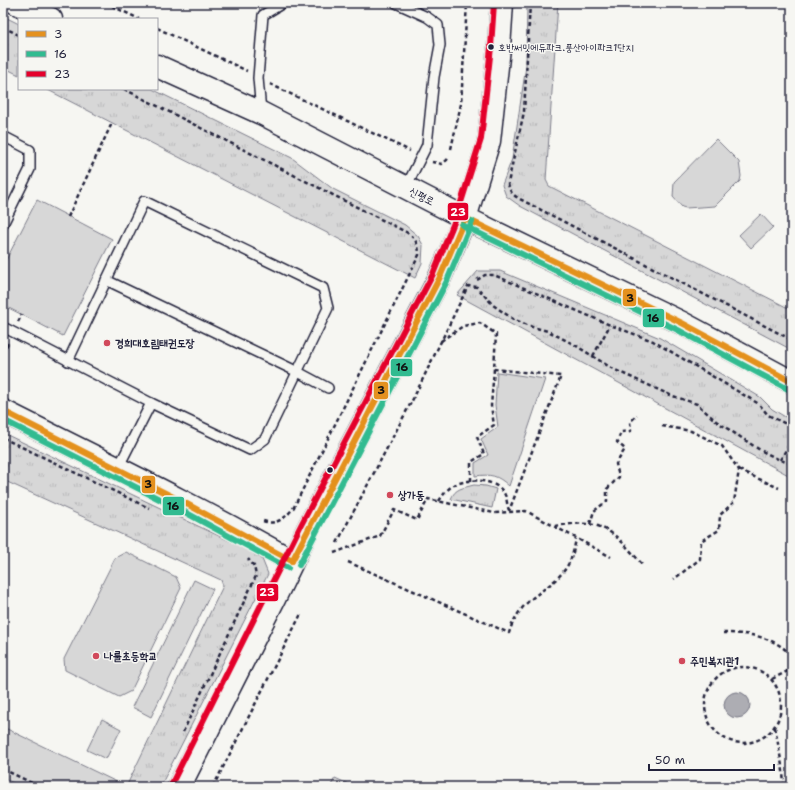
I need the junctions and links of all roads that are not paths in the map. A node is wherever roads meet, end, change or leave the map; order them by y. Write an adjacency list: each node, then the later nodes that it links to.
1 (18, 3): 5 (main road)
2 (283, 3): 7 (lane)
3 (396, 3): 9 (lane)
4 (502, 3): 10 (main road)
5 (49, 18)
6 (158, 66): 7 (main road, 신평로)
7 (261, 113): 9 (main road, 신평로)
8 (3, 136): 11 (lane)
9 (406, 188): 10 (main road, 신평로)
10 (465, 218): 16 (main road, 신평로); 21 (main road)
11 (3, 224)
12 (106, 280): 14 (lane); 15 (lane); 15 (lane)
13 (3, 327): 14 (lane)
14 (68, 361): 18 (lane)
15 (298, 372): 17 (lane); 18 (lane)
16 (792, 382)
17 (328, 388)
18 (151, 403): 20 (lane)
19 (3, 411): 20 (main road)
20 (118, 468): 21 (main road)
21 (292, 561): 22 (main road)
22 (179, 787)

